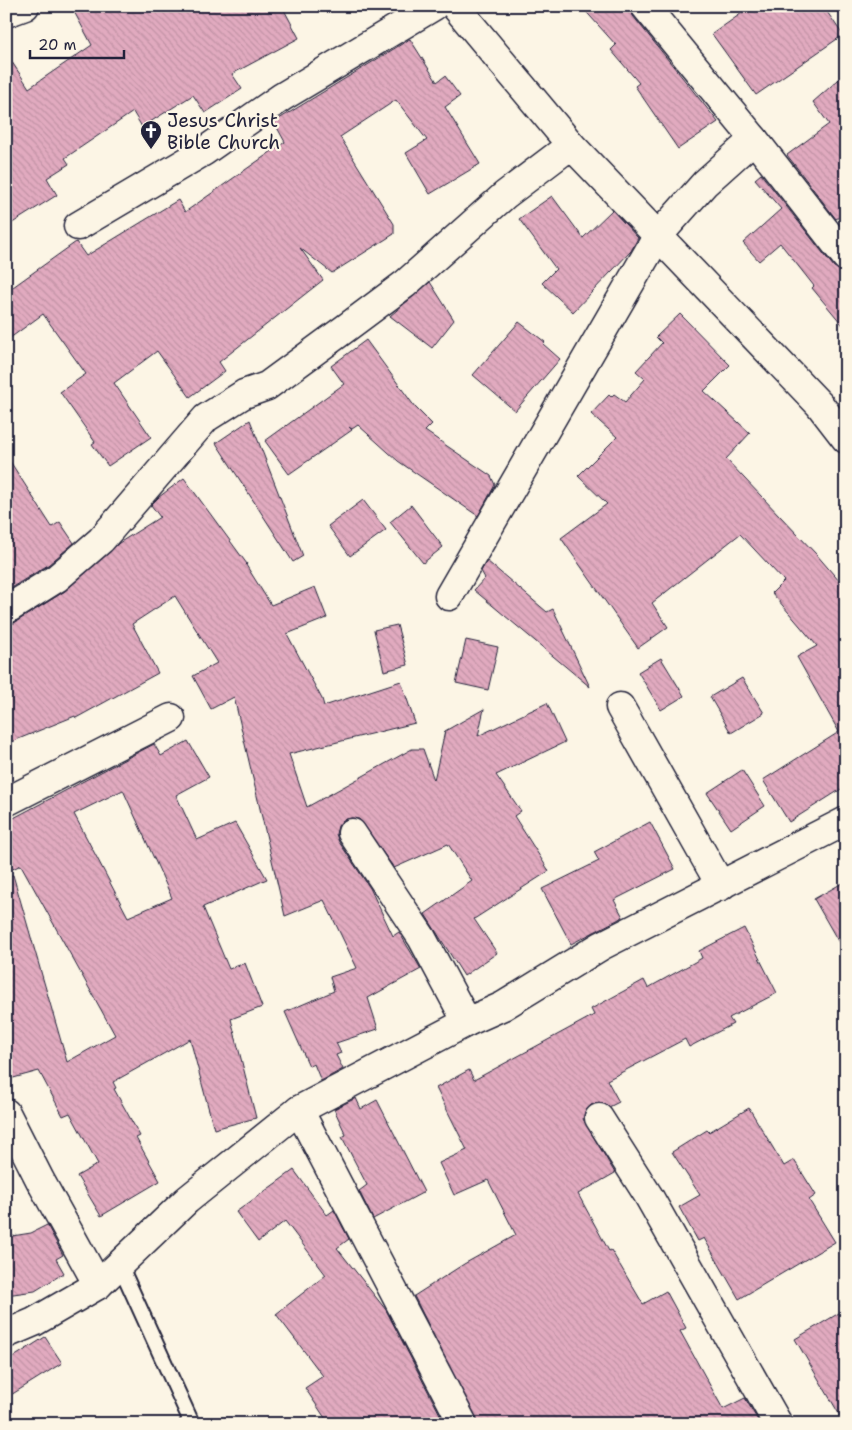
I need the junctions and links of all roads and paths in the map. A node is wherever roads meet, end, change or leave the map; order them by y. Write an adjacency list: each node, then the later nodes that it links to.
1 (25, 6): 5 (street)
2 (434, 6): 8 (street)
3 (455, 6): 7 (street)
4 (645, 6): 6 (street)
5 (6, 13)
6 (754, 139): 9 (street); 10 (street)
7 (571, 145): 9 (street); 13 (street)
8 (78, 226)
9 (657, 237): 11 (street); 12 (street)
10 (846, 257)
11 (846, 438)
12 (449, 596)
13 (6, 610)
14 (620, 707): 19 (street)
15 (171, 718): 16 (street)
16 (6, 802)
17 (846, 821): 19 (street)
18 (352, 833): 20 (street)
19 (721, 886): 20 (street)
20 (467, 1022): 21 (street)
21 (299, 1110): 24 (street); 28 (street)
22 (6, 1113): 25 (street)
23 (598, 1118): 29 (street)
24 (120, 1265): 25 (street); 27 (lane)
25 (98, 1285): 26 (street)
26 (6, 1334)
27 (187, 1424)
28 (463, 1424)
29 (778, 1424)

